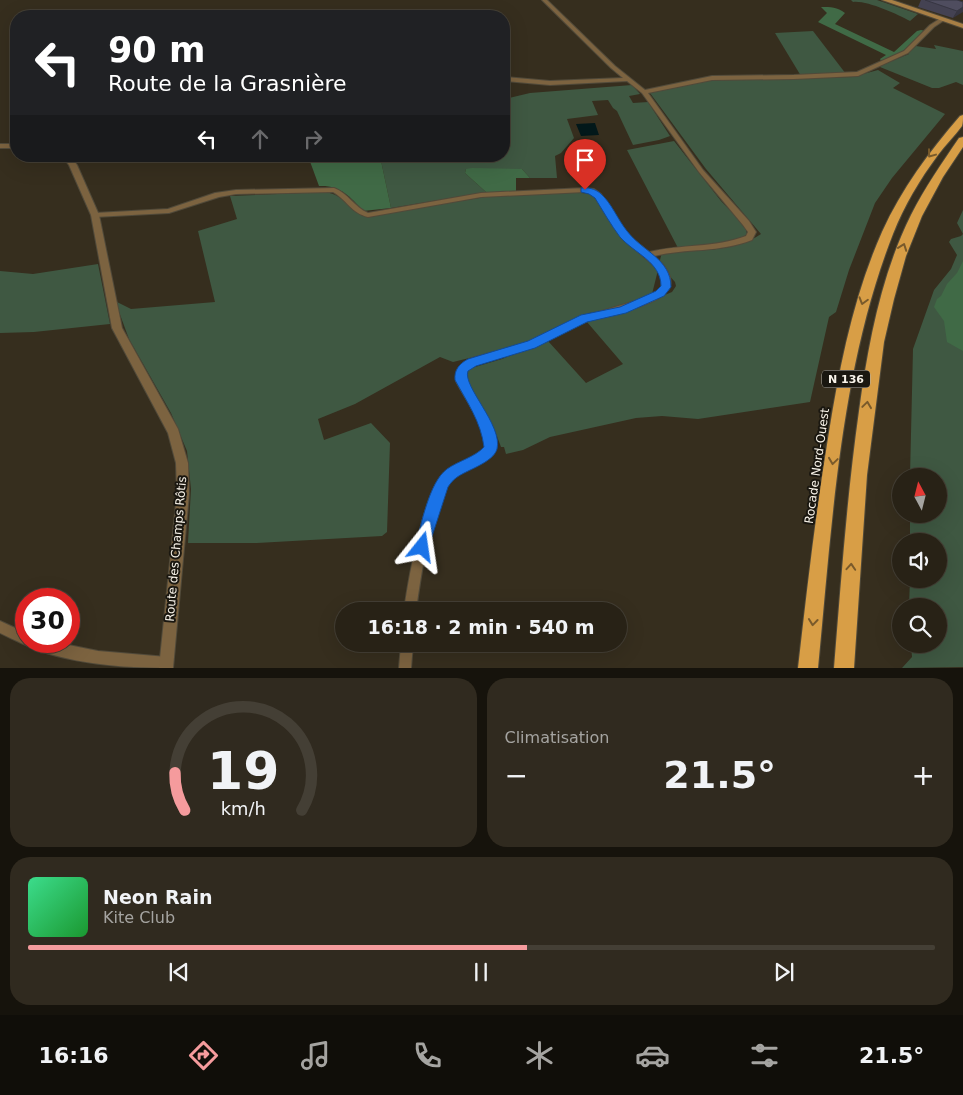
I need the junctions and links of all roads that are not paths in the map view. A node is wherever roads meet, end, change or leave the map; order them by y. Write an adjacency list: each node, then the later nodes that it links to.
1 (544, 0): 6 (street)
2 (884, 0): 3 (main road)
3 (943, 20): 4 (main road); 7 (street)
4 (963, 26)
5 (510, 79): 6 (street)
6 (627, 79): 7 (street)
7 (644, 92): 12 (street)
8 (963, 118): 20 (highway, Rocade Nord-Ouest / N 136, one-way to 20)
9 (963, 140): 21 (highway, N 136, one-way to 9)
10 (71, 162): 11 (street, Route des Champs Rôtis)
11 (95, 215): 12 (street); 18 (street, Route des Champs Rôtis)
12 (648, 255): 13 (street)
13 (412, 602)
14 (0, 627): 15 (street)
15 (15, 634)
16 (406, 652): 19 (street)
17 (74, 653): 18 (street)
18 (166, 665)
19 (405, 668)
20 (808, 668)
21 (844, 668)

